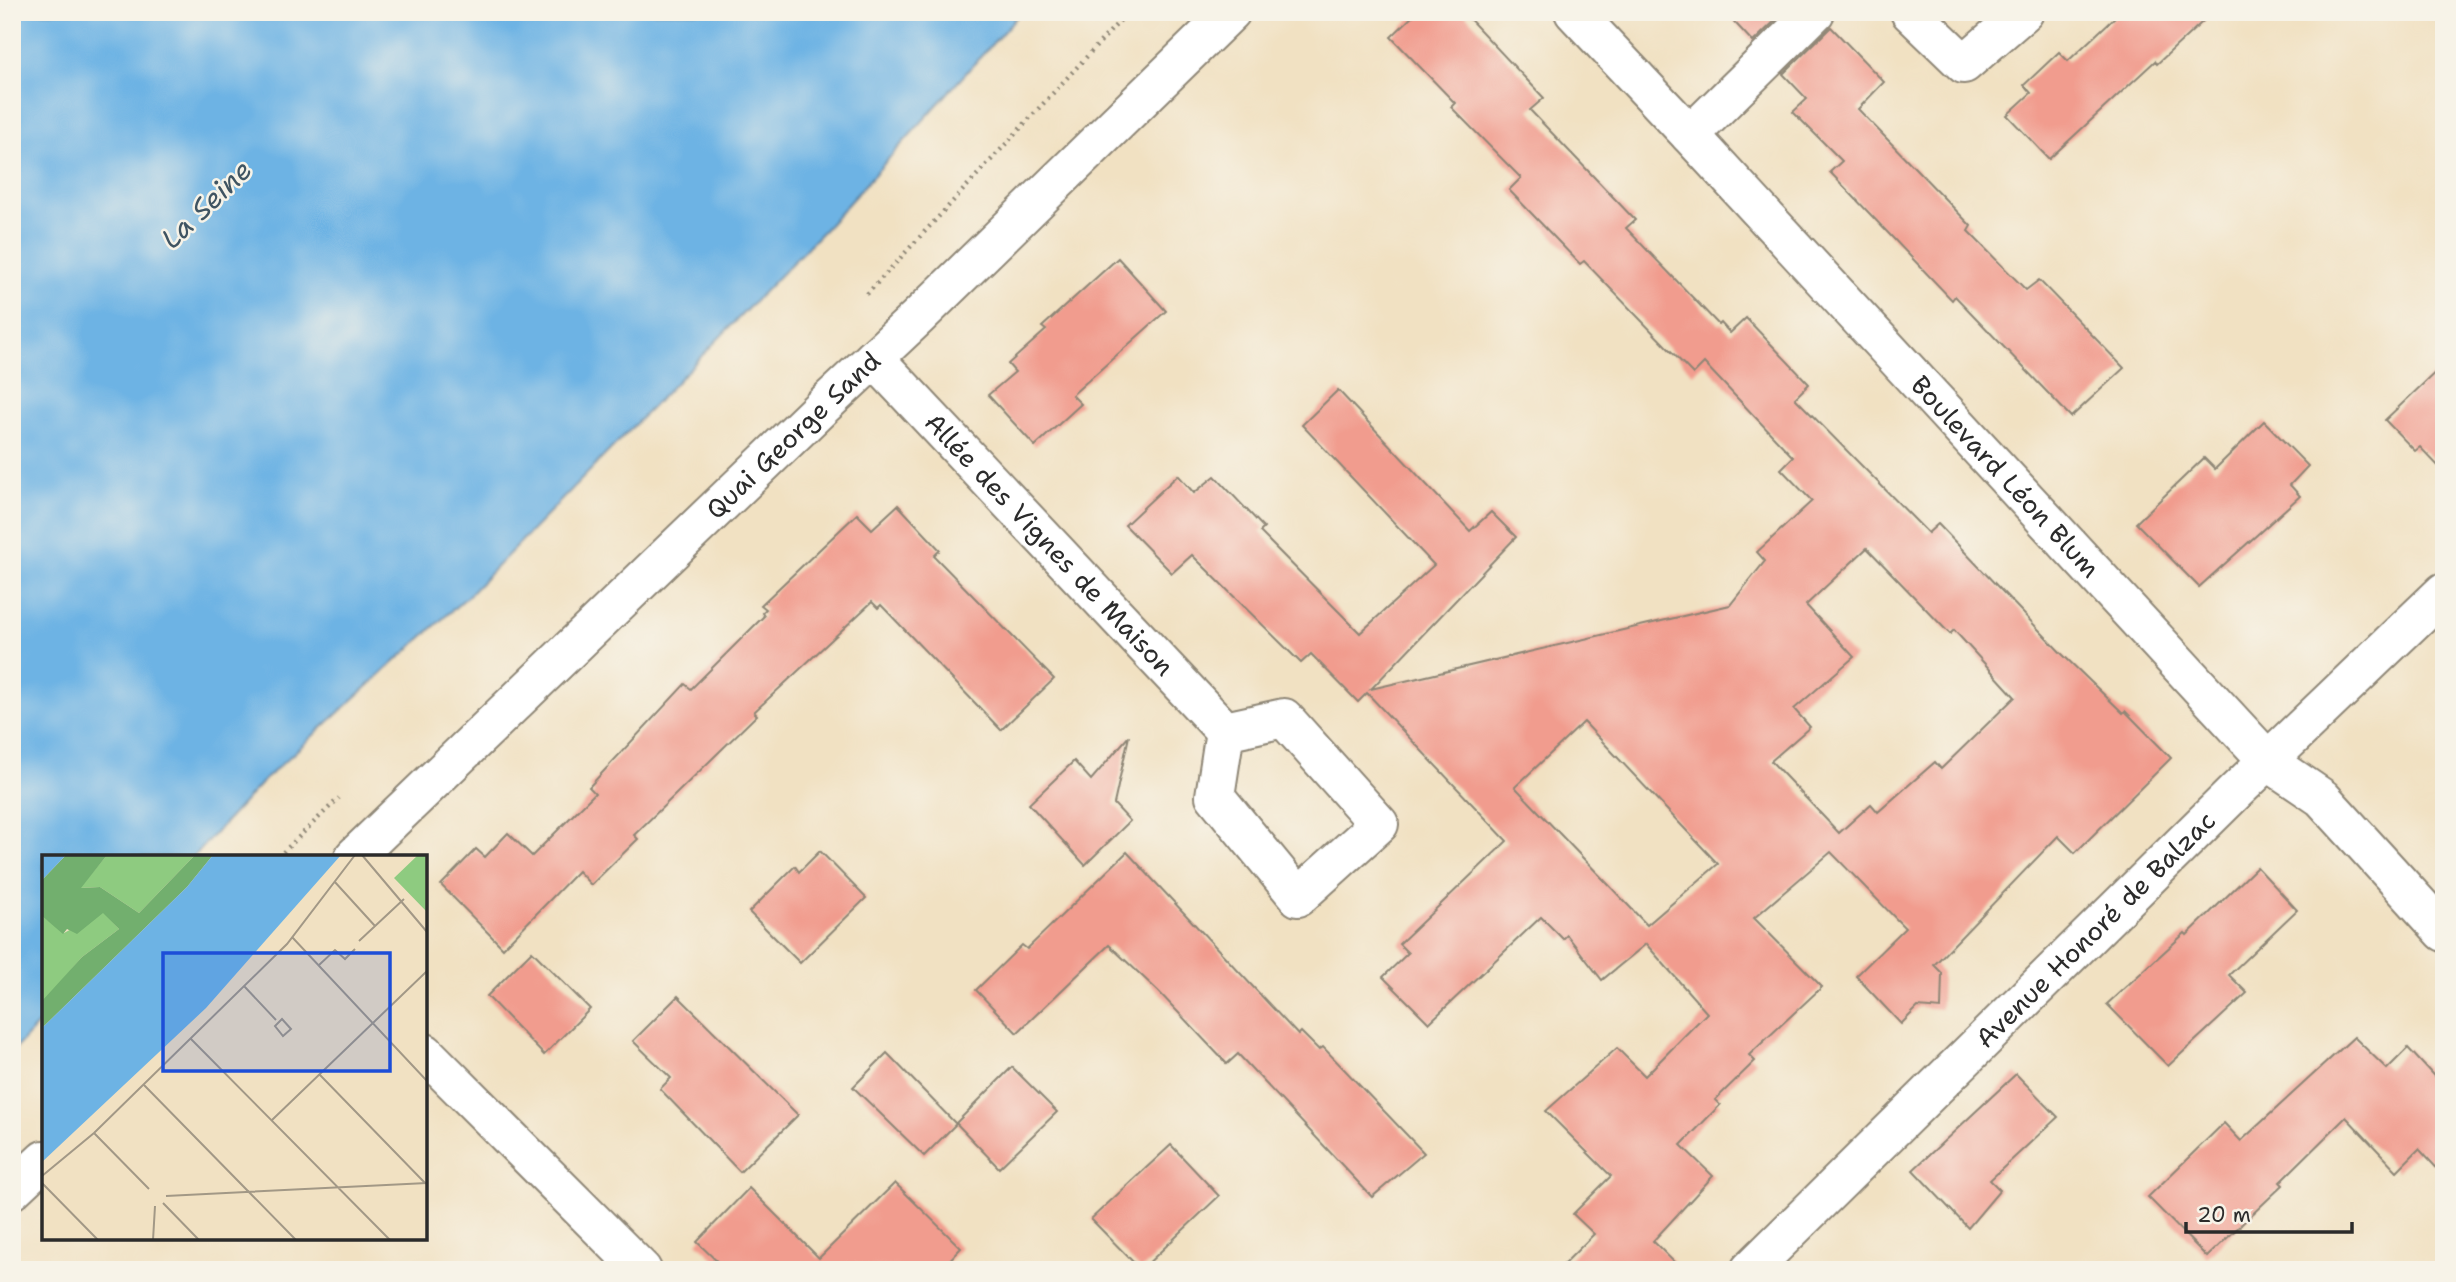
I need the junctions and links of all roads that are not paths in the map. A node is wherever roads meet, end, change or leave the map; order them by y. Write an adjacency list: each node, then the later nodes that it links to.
1 (1231, 12): 7 (street, Quai George Sand)
2 (1574, 12): 6 (street, Boulevard Léon Blum)
3 (1815, 12): 6 (street)
4 (1910, 12): 5 (street)
5 (2024, 12)
6 (1690, 135): 10 (street, Boulevard Léon Blum)
7 (874, 358): 9 (street, Allée des Vignes de Maison); 11 (street, Quai George Sand)
8 (2444, 592): 10 (street, Avenue Honoré de Balzac)
9 (1225, 731): 9 (street)
10 (2269, 762): 12 (street, Boulevard Léon Blum); 17 (street, Avenue Honoré de Balzac)
11 (356, 855)
12 (2444, 932)
13 (427, 1054): 16 (street)
14 (42, 1162): 15 (street)
15 (12, 1190)
16 (642, 1270)
17 (1750, 1270)

